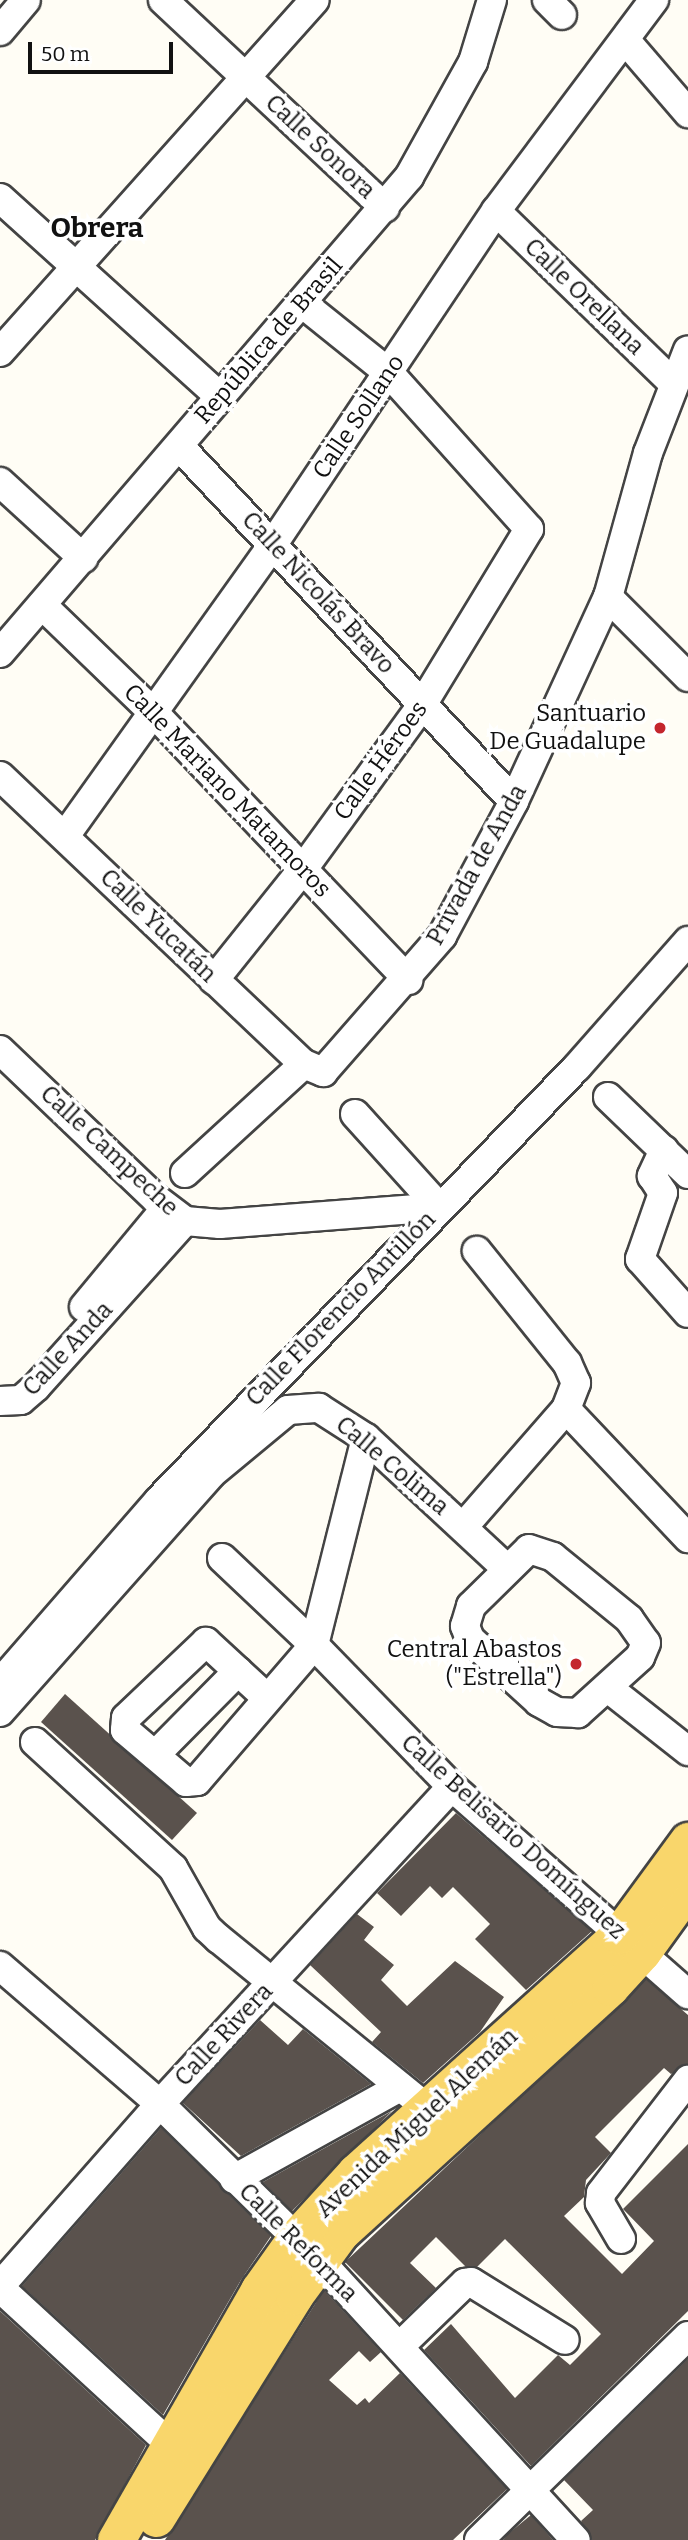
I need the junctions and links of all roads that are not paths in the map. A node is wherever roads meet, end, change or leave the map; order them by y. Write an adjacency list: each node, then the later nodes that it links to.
1 (26, 0): 6 (street)
2 (163, 0): 8 (street, Calle Sonora)
3 (315, 0): 8 (street)
4 (492, 0): 11 (street, República de Brasil)
5 (654, 0): 7 (street, Calle Sollano)
6 (0, 31)
7 (627, 41): 9 (street); 12 (street, Calle Sollano)
8 (246, 77): 11 (street, Calle Sonora); 13 (street)
9 (688, 113)
10 (0, 198): 13 (street)
11 (385, 208): 14 (street, República de Brasil)
12 (496, 211): 17 (street, Calle Sollano); 18 (street, Calle Orellana)
13 (77, 264): 16 (street); 19 (street)
14 (302, 303): 17 (street); 19 (street, República de Brasil)
15 (688, 350): 18 (street, Privada de Anda)
16 (0, 352)
17 (389, 373): 22 (street, Calle Sollano); 28 (street, Calle Héroes)
18 (672, 382): 24 (street, Privada de Anda)
19 (220, 397): 20 (street, República de Brasil)
20 (179, 446): 22 (street, Calle Nicolás Bravo); 23 (street, República de Brasil)
21 (0, 482): 23 (street)
22 (273, 544): 28 (street, Calle Nicolás Bravo); 29 (street, Calle Sollano)
23 (83, 558): 25 (street, República de Brasil)
24 (608, 597): 27 (street); 31 (street, Privada de Anda)
25 (42, 606): 26 (street, República de Brasil); 29 (street, Calle Mariano Matamoros)
26 (0, 653)
27 (688, 677)
28 (422, 705): 31 (street, Calle Nicolás Bravo); 33 (street, Calle Héroes)
29 (154, 713): 32 (street, Calle Sollano); 33 (street, Calle Mariano Matamoros)
30 (0, 776): 32 (street, Calle Yucatán)
31 (514, 801): 36 (street, Privada de Anda)
32 (65, 835): 35 (street, Calle Yucatán)
33 (303, 869): 35 (street, Calle Héroes); 36 (street, Calle Mariano Matamoros)
34 (688, 942): 44 (street, Calle Florencio Antillón)
35 (214, 980): 38 (street, Calle Yucatán)
36 (408, 980): 38 (street, Privada de Anda)
37 (0, 1051): 45 (street, Calle Campeche)
38 (311, 1069): 42 (street)
39 (608, 1097): 41 (street)
40 (355, 1114): 44 (street)
41 (664, 1150): 43 (street); 47 (street)
42 (185, 1173)
43 (688, 1174)
44 (439, 1207): 45 (street, Calle Campeche); 57 (street, Calle Florencio Antillón)
45 (175, 1215): 48 (street, Calle Anda)
46 (477, 1251): 49 (street)
47 (688, 1313)
48 (1, 1402)
49 (566, 1409): 51 (street); 52 (street)
50 (366, 1438): 51 (street, Calle Colima); 55 (street); 60 (street, Calle Colima)
51 (464, 1526): 54 (street, Calle Colima)
52 (688, 1538)
53 (222, 1559): 55 (street, Calle Belisario Domínguez)
54 (506, 1568): 58 (street); 58 (street)
55 (313, 1645): 59 (street); 64 (street, Calle Belisario Domínguez)
56 (238, 1671): 59 (street); 63 (street); 63 (street)
57 (0, 1683)
58 (608, 1688): 62 (street)
59 (267, 1698): 63 (street)
60 (0, 1712)
61 (35, 1742): 70 (street)
62 (688, 1751)
63 (155, 1755)
64 (452, 1787): 68 (street, Calle Belisario Domínguez); 70 (street, Calle Rivera)
65 (688, 1841): 68 (main road, Avenida Miguel Alemán)
66 (688, 1860): 68 (street)
67 (688, 1888): 68 (main road, Avenida Miguel Alemán)
68 (631, 1943): 71 (street, Calle Belisario Domínguez); 73 (main road, Avenida Miguel Alemán); 77 (main road, Avenida Miguel Alemán)
69 (0, 1966): 74 (street, Calle Reforma)
70 (273, 1982): 73 (street); 74 (street, Calle Rivera)
71 (688, 1994)
72 (688, 2080): 76 (street)
73 (414, 2098): 75 (street); 77 (main road, Avenida Miguel Alemán)
74 (160, 2104): 75 (street, Calle Reforma); 78 (street, Calle Rivera)
75 (234, 2179): 77 (street, Calle Reforma)
76 (621, 2239)
77 (307, 2249): 81 (street, Calle Reforma); 82 (main road, Avenida Miguel Alemán); 85 (street); 86 (main road, Avenida Miguel Alemán)
78 (0, 2287): 82 (street)
79 (688, 2336): 83 (street)
80 (565, 2340): 81 (street)
81 (400, 2346): 83 (street, Calle Reforma)
82 (171, 2445): 84 (main road, Avenida Miguel Alemán)
83 (533, 2489): 87 (street); 88 (street, Calle Reforma)
84 (116, 2540)
85 (130, 2540)
86 (142, 2540)
87 (479, 2540)
88 (576, 2540)

